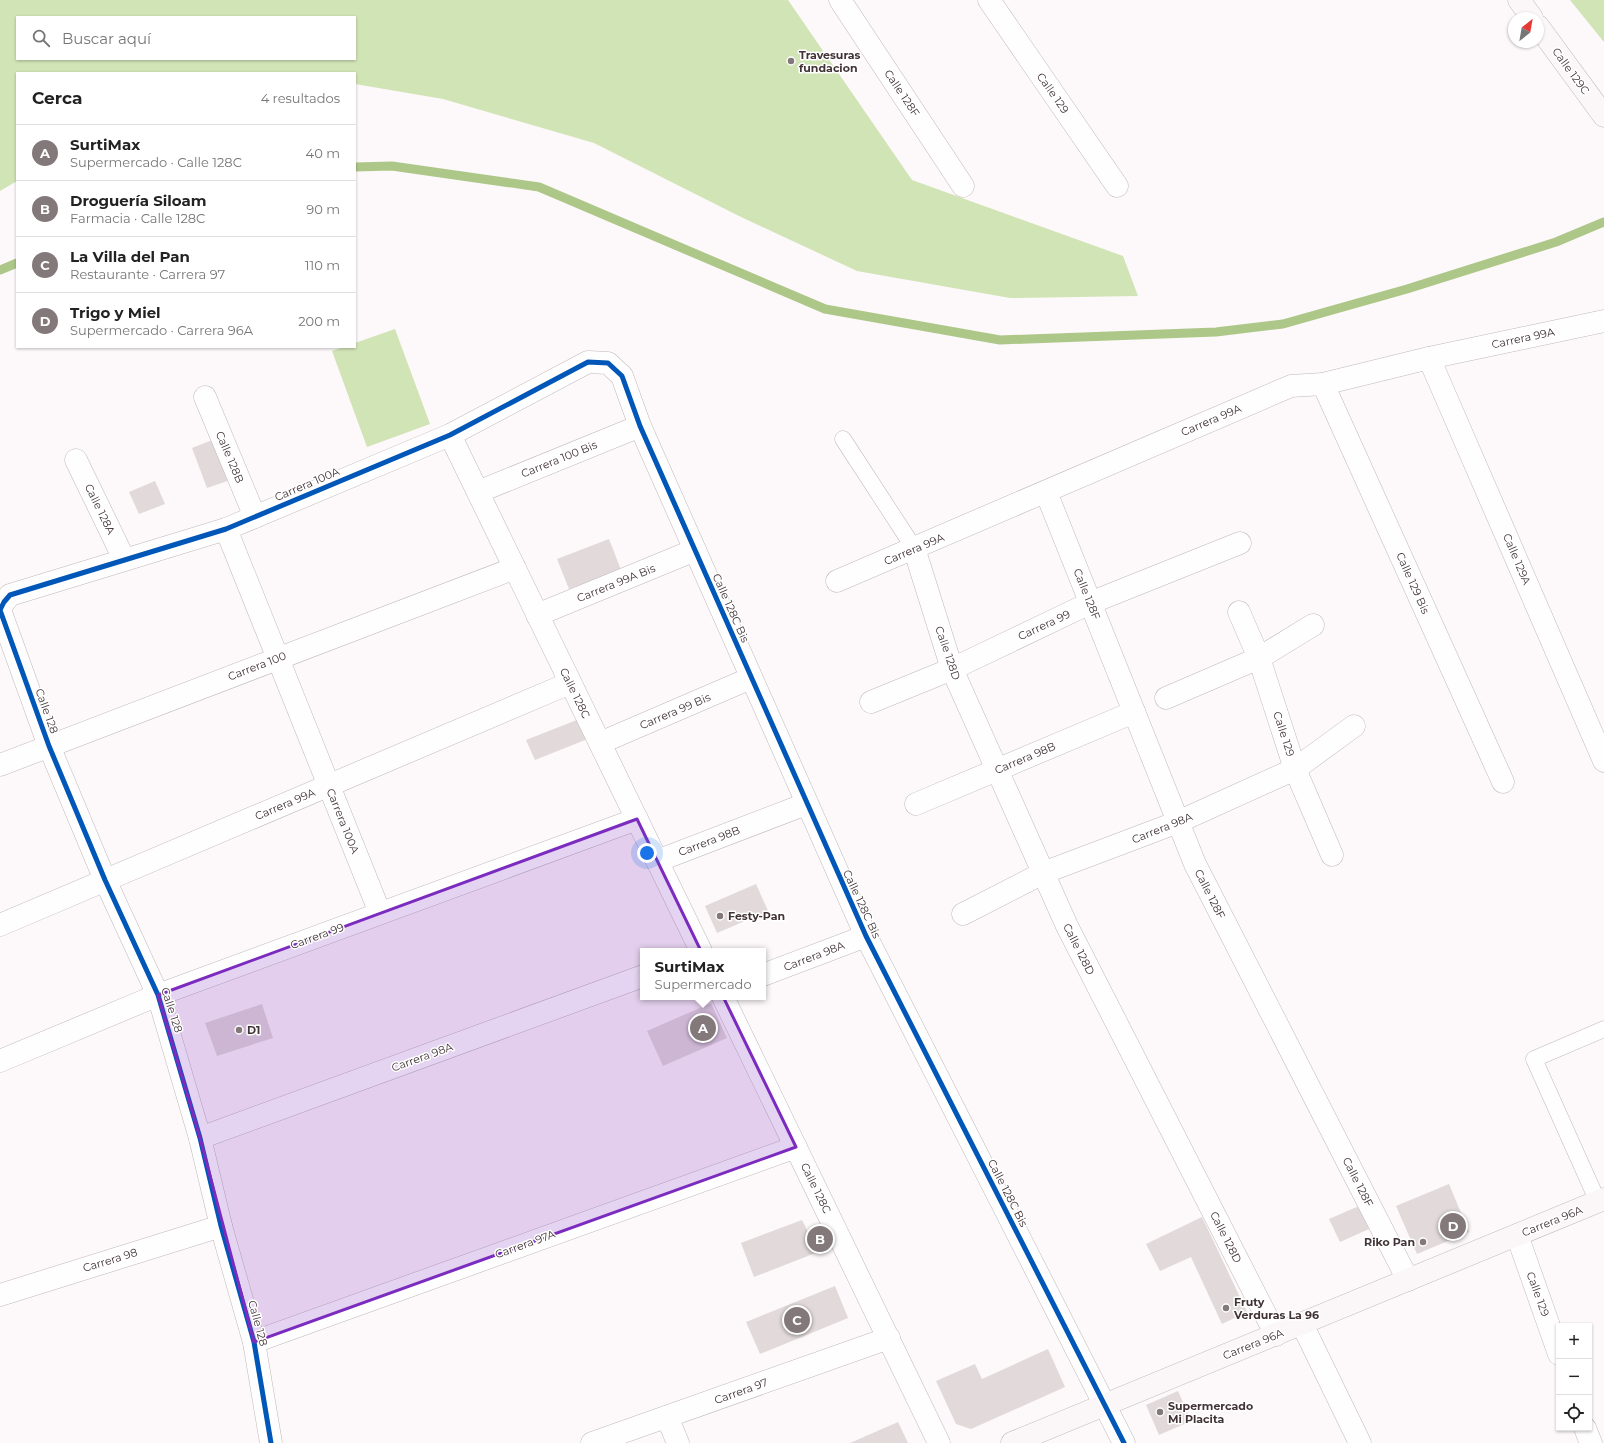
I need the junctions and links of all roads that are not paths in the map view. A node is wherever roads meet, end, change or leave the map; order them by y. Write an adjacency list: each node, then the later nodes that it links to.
1 (989, 0): 8 (street, Calle 129)
2 (1519, 0): 4 (street)
3 (845, 2): 7 (street, Calle 128F)
4 (1528, 12)
5 (1544, 34): 6 (street, Calle 129C)
6 (1604, 116)
7 (963, 186)
8 (1117, 186)
9 (1604, 321): 10 (street, Carrera 99A)
10 (1429, 358): 12 (street, Carrera 99A); 44 (street, Calle 129A)
11 (608, 363): 14 (street, Calle 128C Bis); 15 (street, Carrera 100A)
12 (1323, 384): 19 (street, Carrera 99A); 48 (street, Calle 129 Bis)
13 (205, 396): 20 (street, Calle 128B)
14 (640, 426): 18 (street, Carrera 100 Bis); 24 (street, Calle 128C Bis)
15 (450, 435): 18 (street, Calle 128C); 20 (street, Carrera 100A)
16 (843, 439): 23 (lane)
17 (76, 460): 25 (street, Calle 128A)
18 (478, 492): 26 (street, Calle 128C)
19 (1046, 492): 23 (street, Carrera 99A); 29 (street, Calle 128F)
20 (255, 517): 21 (street, Carrera 100A)
21 (226, 529): 25 (street, Carrera 100A); 33 (street, Carrera 100A)
22 (1240, 543): 29 (street, Carrera 99)
23 (914, 548): 27 (street, Carrera 99A); 35 (street, Calle 128D)
24 (695, 550): 31 (street, Carrera 99A Bis); 36 (street, Calle 128C Bis)
25 (124, 559): 28 (street, Carrera 100A)
26 (515, 568): 31 (street, Calle 128C); 33 (street, Carrera 100)
27 (837, 581)
28 (4, 602): 43 (street, Calle 128)
29 (1090, 603): 35 (street, Carrera 99); 40 (street, Calle 128F)
30 (1239, 612): 34 (street, Calle 129)
31 (537, 615): 37 (street, Calle 128C)
32 (1313, 624): 34 (street)
33 (278, 658): 43 (street, Carrera 100); 49 (street, Carrera 100A)
34 (1259, 658): 38 (street); 46 (street, Calle 129)
35 (952, 669): 39 (street, Carrera 99); 47 (street, Calle 128D)
36 (751, 678): 42 (street, Carrera 99 Bis); 50 (street, Calle 128C Bis)
37 (570, 683): 42 (street, Calle 128C); 49 (street, Carrera 99A)
38 (1166, 698)
39 (871, 702)
40 (1134, 712): 47 (street, Carrera 98B); 53 (street, Calle 128F)
41 (1354, 726): 46 (street, Carrera 98A)
42 (600, 743): 52 (street, Calle 128C)
43 (49, 746): 45 (street, Carrera 100); 57 (street, Calle 128)
44 (1604, 761)
45 (0, 764)
46 (1295, 769): 53 (street, Carrera 98A); 54 (street, Calle 129)
47 (997, 770): 51 (street, Carrera 98B); 56 (street, Calle 128D)
48 (1504, 782)
49 (328, 785): 57 (street, Carrera 99A); 58 (street, Carrera 100A)
50 (806, 804): 55 (street, Carrera 98B); 61 (street, Calle 128C Bis)
51 (916, 804)
52 (637, 819): 55 (street, Calle 128C); 58 (street, Carrera 99)
53 (1178, 822): 56 (street, Carrera 98A); 74 (street, Calle 128F)
54 (1332, 855)
55 (657, 860): 62 (street, Calle 128C)
56 (1043, 873): 59 (street, Carrera 98A); 77 (street, Calle 128D)
57 (105, 880): 60 (street, Carrera 99A); 65 (street, Calle 128)
58 (380, 913): 65 (street, Carrera 99)
59 (963, 914)
60 (0, 925)
61 (866, 936): 63 (street, Carrera 98A); 81 (street, Calle 128C Bis)
62 (700, 948)
63 (766, 974)
64 (640, 977): 69 (street, Carrera 98A)
65 (158, 995): 68 (street, Carrera 99); 69 (street, Calle 128)
66 (724, 1000): 70 (street, Calle 128C)
67 (1604, 1029): 71 (lane)
68 (0, 1061)
69 (200, 1138): 72 (street, Calle 128)
70 (796, 1147): 78 (street, Calle 128C); 79 (street, Carrera 97A)
71 (1601, 1201): 73 (street, Carrera 96A)
72 (221, 1226): 75 (street, Carrera 98); 79 (street, Calle 128)
73 (1517, 1235): 74 (street, Carrera 96A); 80 (street, Calle 129)
74 (1408, 1280): 76 (street, Carrera 96A)
75 (0, 1295)
76 (1302, 1324): 77 (street, Carrera 96A); 90 (street)
77 (1276, 1335): 81 (street, Carrera 96A)
78 (889, 1338): 82 (street, Carrera 97); 87 (street, Calle 128C)
79 (254, 1342): 84 (street, Calle 128)
80 (1556, 1346)
81 (1104, 1405): 88 (street, Carrera 96A); 89 (street, Calle 128C Bis)
82 (666, 1417): 85 (street, Carrera 97); 86 (street)
83 (1586, 1431): 91 (street)
84 (271, 1443)
85 (592, 1443)
86 (678, 1443)
87 (940, 1443)
88 (1012, 1443)
89 (1124, 1443)
90 (1360, 1443)
91 (1591, 1443)

